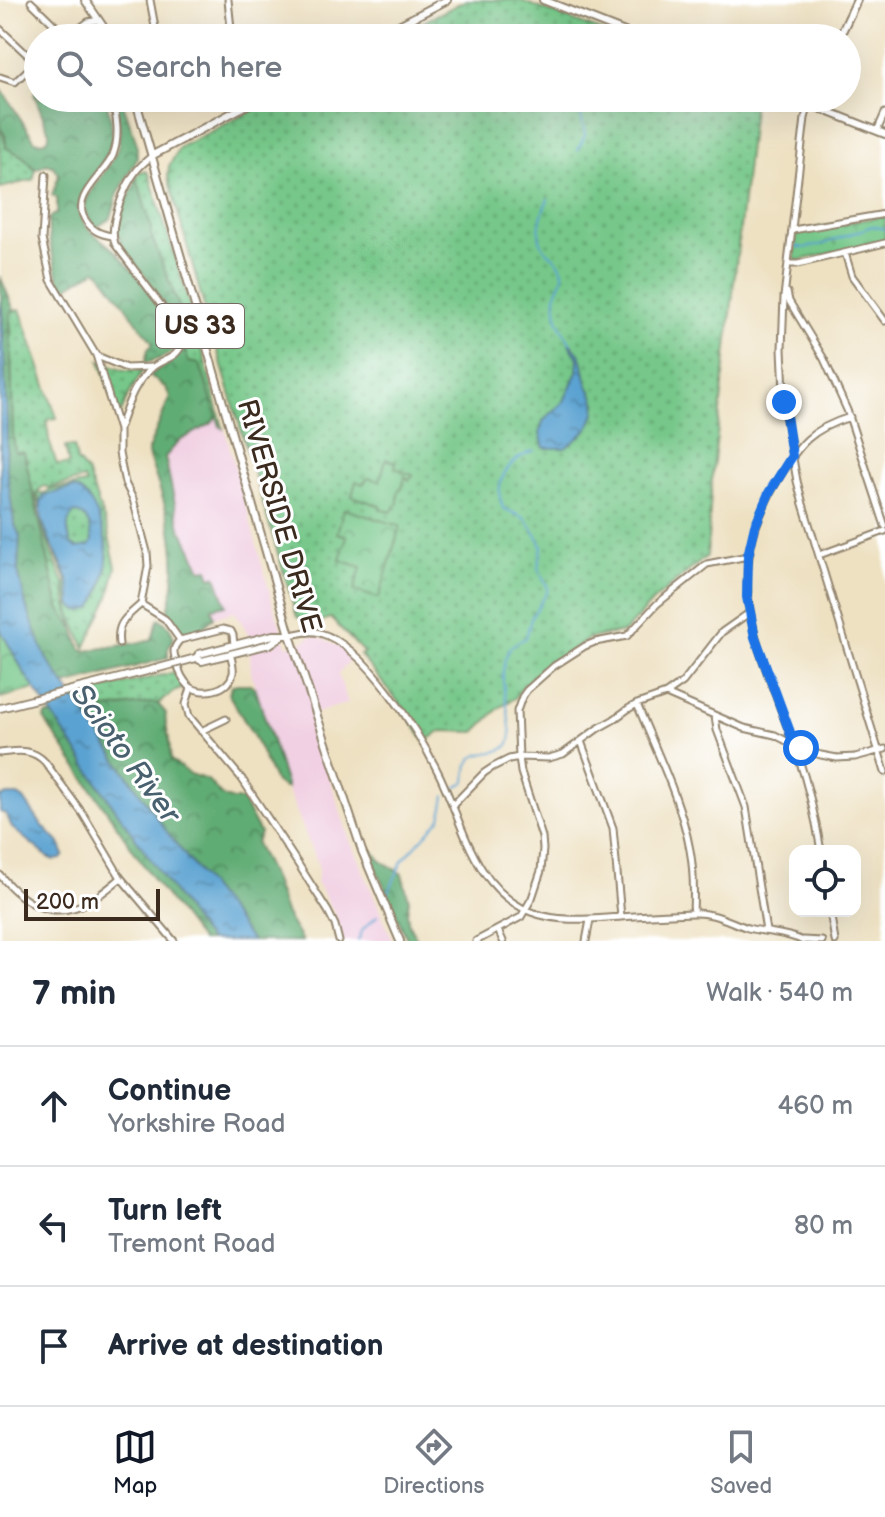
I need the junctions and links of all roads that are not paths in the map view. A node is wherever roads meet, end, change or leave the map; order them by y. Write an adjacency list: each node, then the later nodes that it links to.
1 (85, 0): 8 (main road)
2 (150, 0): 12 (street)
3 (228, 0): 13 (street)
4 (447, 0): 14 (main road)
5 (543, 0): 15 (main road)
6 (857, 0): 16 (main road)
7 (31, 2): 9 (street)
8 (99, 20): 10 (street); 11 (main road)
9 (54, 24)
10 (86, 24)
11 (102, 24)
12 (154, 24)
13 (231, 24)
14 (401, 24)
15 (604, 24)
16 (846, 24)
17 (0, 29): 18 (street)
18 (24, 50)
19 (24, 73): 20 (street)
20 (0, 77)
21 (115, 112): 32 (street)
22 (139, 112): 28 (main road, RIVERSIDE DRIVE / US 33)
23 (233, 112): 28 (main road)
24 (807, 112): 31 (street)
25 (835, 112): 27 (main road)
26 (885, 113): 27 (street)
27 (881, 132)
28 (153, 155): 32 (street); 50 (main road, RIVERSIDE DRIVE / US 33)
29 (46, 175): 40 (street)
30 (885, 214): 31 (street)
31 (793, 230): 35 (street)
32 (113, 236): 41 (street)
33 (885, 243): 34 (street)
34 (845, 253): 35 (street); 38 (street)
35 (789, 264): 36 (street)
36 (786, 287): 37 (street); 39 (street)
37 (795, 311): 39 (street); 42 (street)
38 (885, 321)
39 (783, 323): 44 (street)
40 (96, 355): 41 (street); 43 (street)
41 (152, 367): 43 (street)
42 (850, 417): 44 (street); 45 (street)
43 (119, 430): 48 (street)
44 (792, 456): 46 (street); 47 (street)
45 (885, 528): 46 (street)
46 (819, 555): 66 (street)
47 (748, 556): 49 (street); 68 (street)
48 (141, 604): 52 (street); 53 (street)
49 (749, 613): 58 (street); 65 (street)
50 (290, 635): 51 (main road); 70 (street); 83 (main road, RIVERSIDE DRIVE / US 33)
51 (282, 636): 54 (main road); 55 (main road)
52 (180, 640): 54 (street); 57 (street)
53 (119, 644)
54 (234, 645): 56 (main road)
55 (230, 654): 56 (main road); 57 (street)
56 (196, 658): 60 (main road, bridge)
57 (191, 688): 63 (street)
58 (666, 694): 59 (street); 61 (street)
59 (637, 704): 64 (street); 75 (street)
60 (2, 707)
61 (715, 716): 65 (street); 80 (street)
62 (226, 719): 63 (street)
63 (201, 731): 82 (street)
64 (581, 741): 68 (street); 76 (street)
65 (795, 746): 66 (street); 71 (street)
66 (882, 750): 69 (street)
67 (0, 753): 73 (street)
68 (519, 757): 70 (street); 74 (street)
69 (885, 772)
70 (453, 805): 74 (street)
71 (820, 845)
72 (0, 875): 73 (street)
73 (121, 878): 81 (street)
74 (526, 909): 78 (street); 79 (street)
75 (693, 913): 76 (street); 80 (street)
76 (621, 917): 78 (street)
77 (831, 917): 89 (street)
78 (590, 920): 86 (street)
79 (498, 930): 84 (street); 85 (street)
80 (766, 931): 87 (street)
81 (174, 941)
82 (339, 941)
83 (400, 941)
84 (476, 941)
85 (503, 941)
86 (586, 941)
87 (803, 941): 88 (street)
88 (822, 941)
89 (835, 941)

